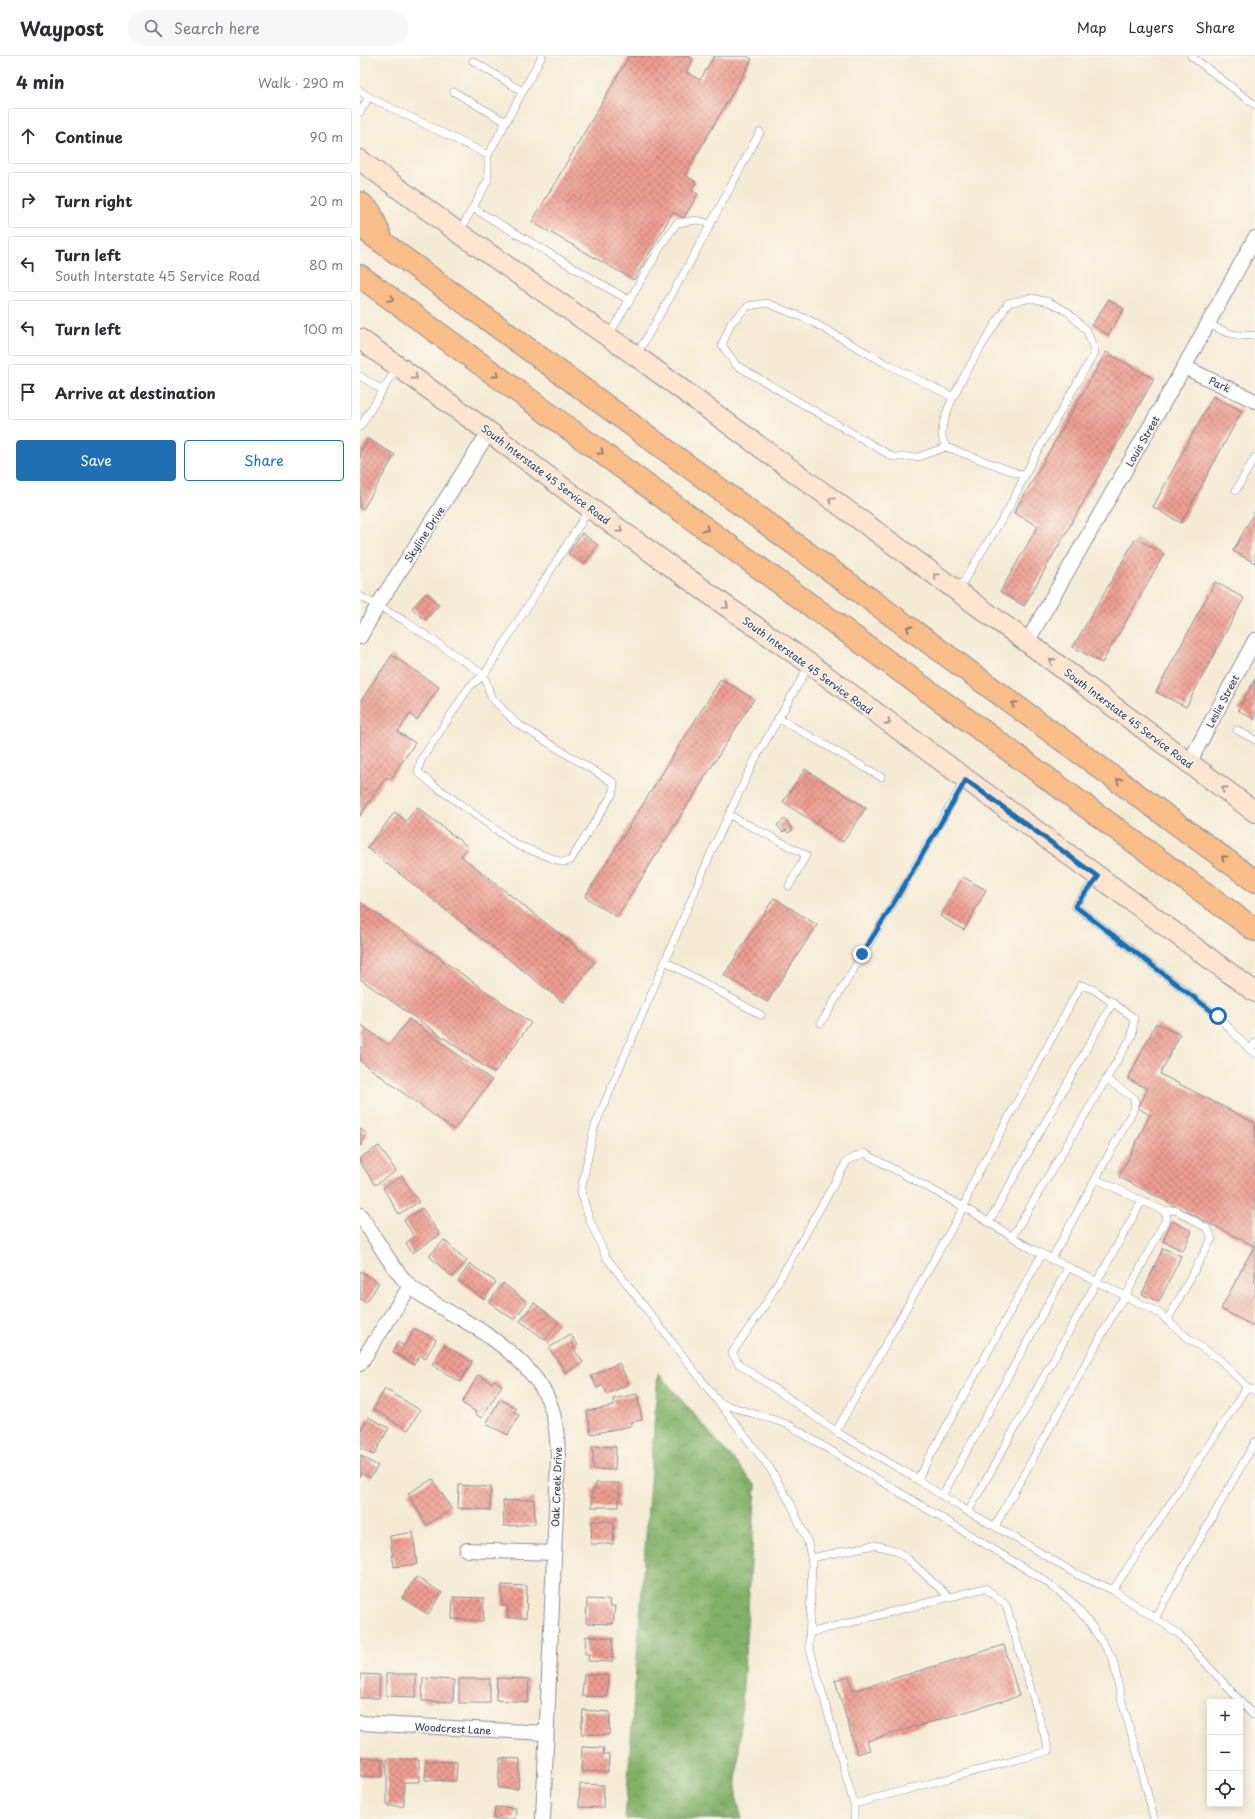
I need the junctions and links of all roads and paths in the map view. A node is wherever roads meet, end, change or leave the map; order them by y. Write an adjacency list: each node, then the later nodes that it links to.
1 (542, 56): 5 (lane)
2 (1191, 56): 8 (lane)
3 (473, 61): 5 (lane)
4 (360, 91): 7 (lane)
5 (522, 91): 10 (lane)
6 (454, 92): 10 (lane)
7 (369, 97): 9 (lane); 12 (lane)
8 (1255, 105)
9 (360, 112)
10 (506, 122): 12 (lane)
11 (760, 132): 16 (lane)
12 (488, 155): 15 (lane)
13 (360, 160): 18 (main road, South Interstate 45 Service Road)
14 (360, 203): 20 (highway)
15 (473, 208): 18 (lane); 22 (lane)
16 (711, 224): 22 (lane); 27 (lane)
17 (360, 226): 20 (highway)
18 (459, 233): 25 (main road, South Interstate 45 Service Road)
19 (1255, 238): 23 (street, Louis Street)
20 (382, 243): 58 (highway, one-way to 20)
21 (360, 276): 60 (highway, one-way to 60)
22 (630, 301): 25 (lane)
23 (1208, 323): 24 (lane); 29 (street, Louis Street)
24 (1255, 334)
25 (608, 336): 27 (main road, South Interstate 45 Service Road)
26 (360, 339): 28 (main road, South Interstate 45 Service Road)
27 (636, 356): 41 (main road, South Interstate 45 Service Road, one-way to 27)
28 (398, 365): 31 (lane); 35 (main road, South Interstate 45 Service Road, one-way to 35)
29 (1184, 367): 33 (street, Park); 46 (street, Louis Street)
30 (360, 376): 31 (lane)
31 (382, 390): 34 (lane)
32 (953, 397): 36 (lane); 36 (lane); 38 (lane)
33 (1255, 401)
34 (360, 427)
35 (489, 432): 40 (main road, South Interstate 45 Service Road); 43 (street, Skyline Drive)
36 (946, 447): 38 (lane)
37 (1255, 458): 39 (lane)
38 (1025, 476): 41 (lane)
39 (1236, 490)
40 (590, 508): 47 (main road, South Interstate 45 Service Road, one-way to 47); 48 (lane)
41 (957, 592): 46 (main road, South Interstate 45 Service Road)
42 (360, 596): 43 (lane)
43 (378, 605): 44 (street, Skyline Drive); 48 (lane)
44 (360, 637)
45 (1255, 640): 52 (street, Leslie Street)
46 (1027, 642): 52 (main road, South Interstate 45 Service Road, one-way to 46)
47 (810, 664): 49 (lane); 54 (main road, South Interstate 45 Service Road, one-way to 54)
48 (484, 675): 48 (lane)
49 (778, 718): 53 (lane); 56 (lane)
50 (1237, 730): 51 (lane)
51 (1255, 740)
52 (1189, 762): 55 (main road, South Interstate 45 Service Road, one-way to 52)
53 (880, 777)
54 (966, 780): 57 (main road, South Interstate 45 Service Road); 65 (lane)
55 (1254, 810)
56 (729, 815): 59 (lane); 61 (lane)
57 (1098, 877): 62 (main road, South Interstate 45 Service Road); 67 (lane)
58 (1255, 881)
59 (789, 886)
60 (1255, 930)
61 (665, 961): 64 (lane); 86 (lane)
62 (1255, 992)
63 (1112, 1002): 68 (lane); 71 (lane); 74 (lane)
64 (761, 1015)
65 (821, 1023)
66 (1255, 1043): 67 (lane)
67 (1253, 1052)
68 (1106, 1079): 69 (lane); 75 (lane)
69 (1096, 1179): 70 (lane); 77 (lane)
70 (1142, 1201): 72 (lane); 79 (lane)
71 (964, 1207): 74 (lane); 87 (lane); 87 (lane)
72 (1164, 1211): 81 (lane); 82 (lane)
73 (360, 1215): 80 (street, Oak Creek Drive)
74 (989, 1222): 75 (lane)
75 (1012, 1237): 76 (lane)
76 (1042, 1254): 77 (lane); 89 (lane)
77 (1052, 1260): 78 (lane)
78 (1068, 1268): 79 (lane); 90 (lane)
79 (1096, 1283): 81 (lane); 91 (lane)
80 (410, 1286): 83 (street); 94 (street, Oak Creek Drive)
81 (1125, 1297): 82 (lane); 92 (lane)
82 (1167, 1321): 84 (lane)
83 (360, 1364)
84 (1247, 1387): 85 (lane); 96 (lane)
85 (1255, 1391)
86 (719, 1403): 95 (lane); 106 (lane)
87 (836, 1431): 89 (lane)
88 (1255, 1442): 98 (lane)
89 (917, 1480): 90 (lane)
90 (942, 1496): 91 (lane)
91 (968, 1512): 92 (lane)
92 (995, 1526): 96 (lane)
93 (467, 1550): 94 (street)
94 (554, 1553): 102 (street, Oak Creek Drive)
95 (811, 1558): 97 (lane); 99 (lane)
96 (1113, 1590): 98 (lane)
97 (949, 1597): 99 (lane); 103 (lane)
98 (1155, 1618): 100 (lane)
99 (809, 1634): 103 (lane)
100 (1255, 1715)
101 (360, 1723): 102 (street, Woodcrest Lane)
102 (546, 1733): 104 (street, Oak Creek Drive)
103 (854, 1804): 105 (lane)
104 (543, 1819)
105 (854, 1819)
106 (1154, 1819)

